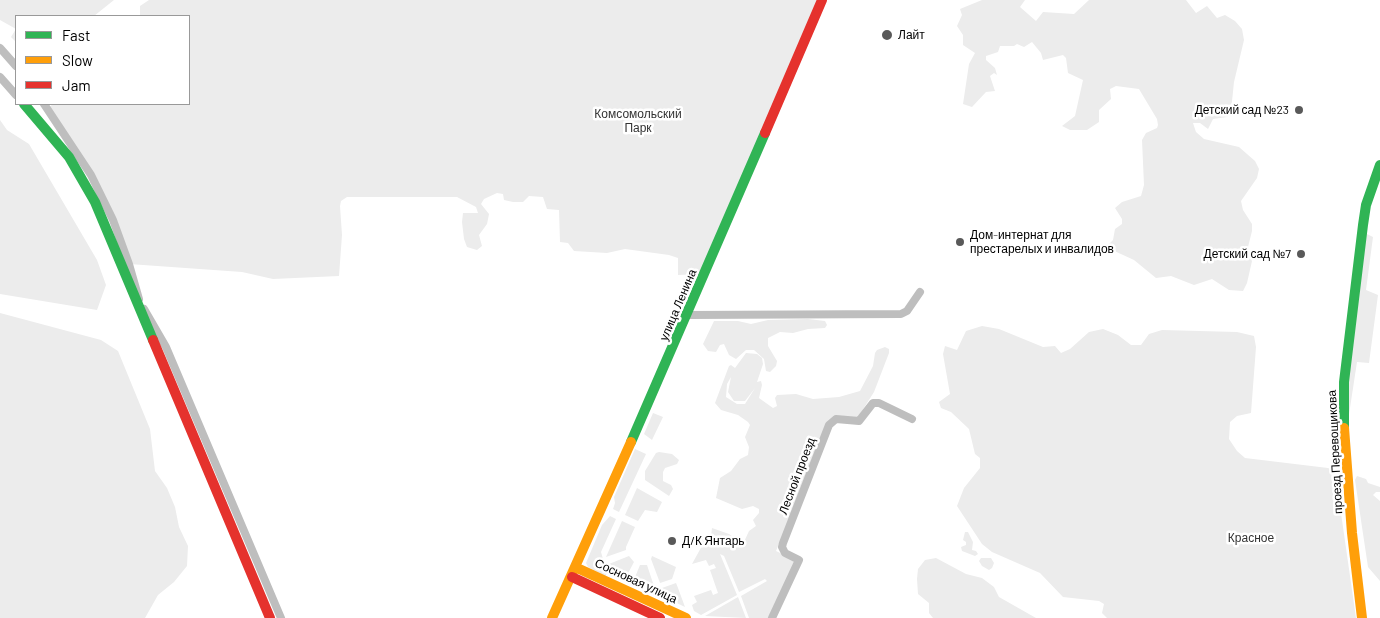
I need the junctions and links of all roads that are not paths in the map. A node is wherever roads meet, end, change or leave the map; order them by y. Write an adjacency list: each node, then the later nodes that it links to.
1 (822, 0): 10 (street, улица Ленина)
2 (0, 48): 3 (street)
3 (15, 65)
4 (0, 77): 5 (street)
5 (15, 94)
6 (25, 105): 13 (street)
7 (45, 105): 14 (street)
8 (1380, 165): 19 (street, проезд Перевощикова)
9 (920, 292): 10 (street)
10 (688, 315): 12 (street, улица Ленина)
11 (912, 419): 18 (street, Лесной проезд)
12 (574, 572): 15 (street, улица Ленина); 16 (street, Сосновая улица); 17 (street, Сосновая улица)
13 (270, 618)
14 (281, 618)
15 (552, 618)
16 (660, 618)
17 (686, 618)
18 (772, 618)
19 (1362, 618)

